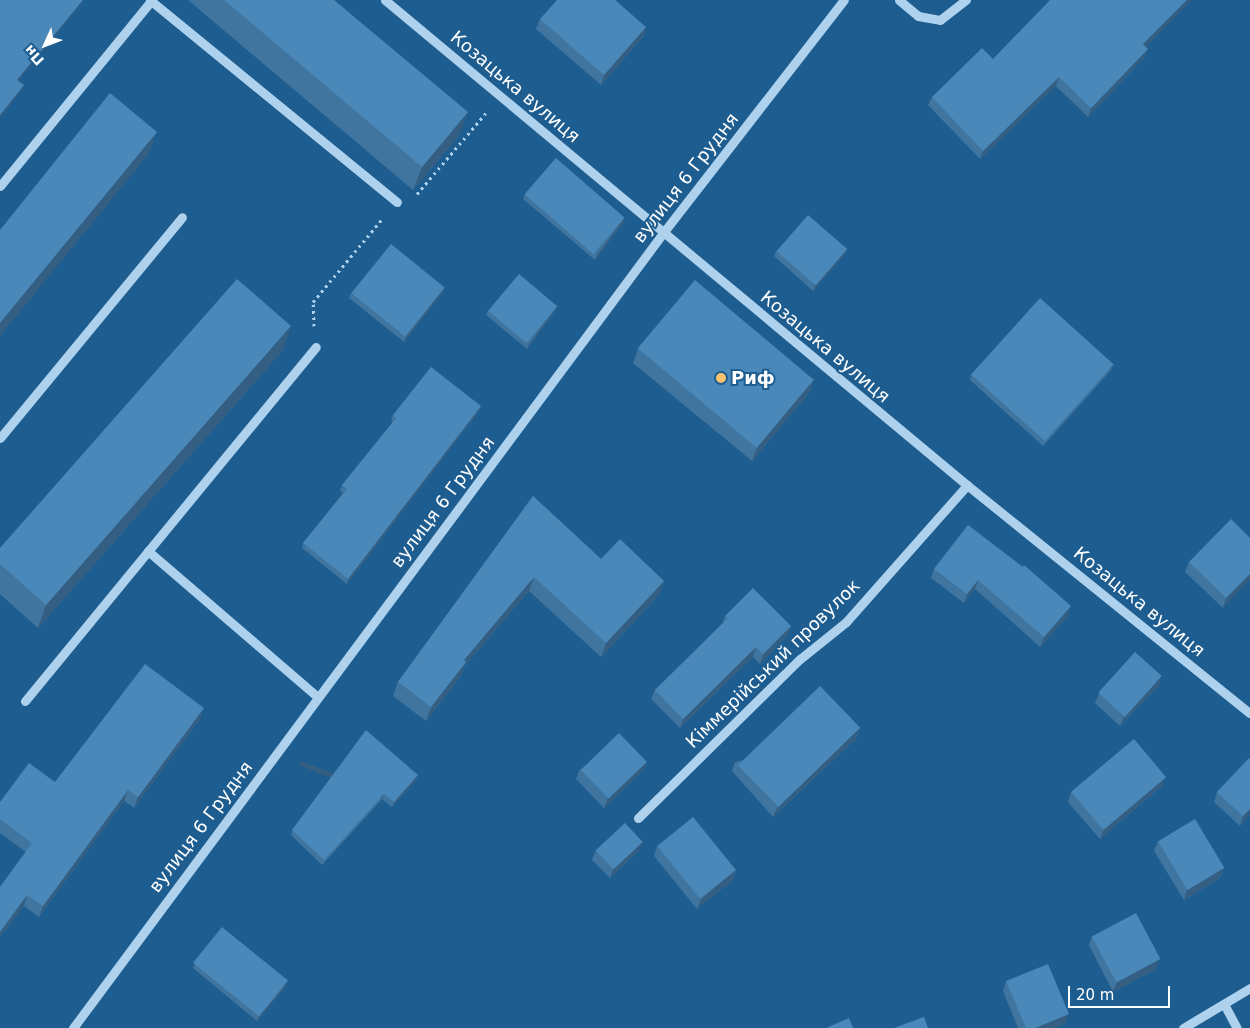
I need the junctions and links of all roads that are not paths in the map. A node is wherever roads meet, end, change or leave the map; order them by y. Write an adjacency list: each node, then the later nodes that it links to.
1 (150, 0): 6 (street); 7 (street)
2 (385, 0): 9 (street, Козацька вулиця)
3 (844, 0): 9 (street, вулиця 6 Грудня)
4 (899, 0): 5 (street)
5 (966, 0)
6 (0, 186)
7 (397, 202)
8 (182, 217): 11 (street)
9 (663, 233): 12 (street, Козацька вулиця); 14 (street, вулиця 6 Грудня)
10 (316, 347): 13 (street)
11 (0, 438)
12 (967, 485): 16 (street, Козацька вулиця); 17 (street, Кіммерійський провулок)
13 (148, 551): 14 (street); 15 (street)
14 (318, 697): 20 (street, вулиця 6 Грудня)
15 (25, 701)
16 (1250, 712)
17 (638, 818)
18 (1250, 988): 19 (street)
19 (1224, 1004): 21 (street); 22 (street)
20 (72, 1028)
21 (1183, 1028)
22 (1237, 1028)

